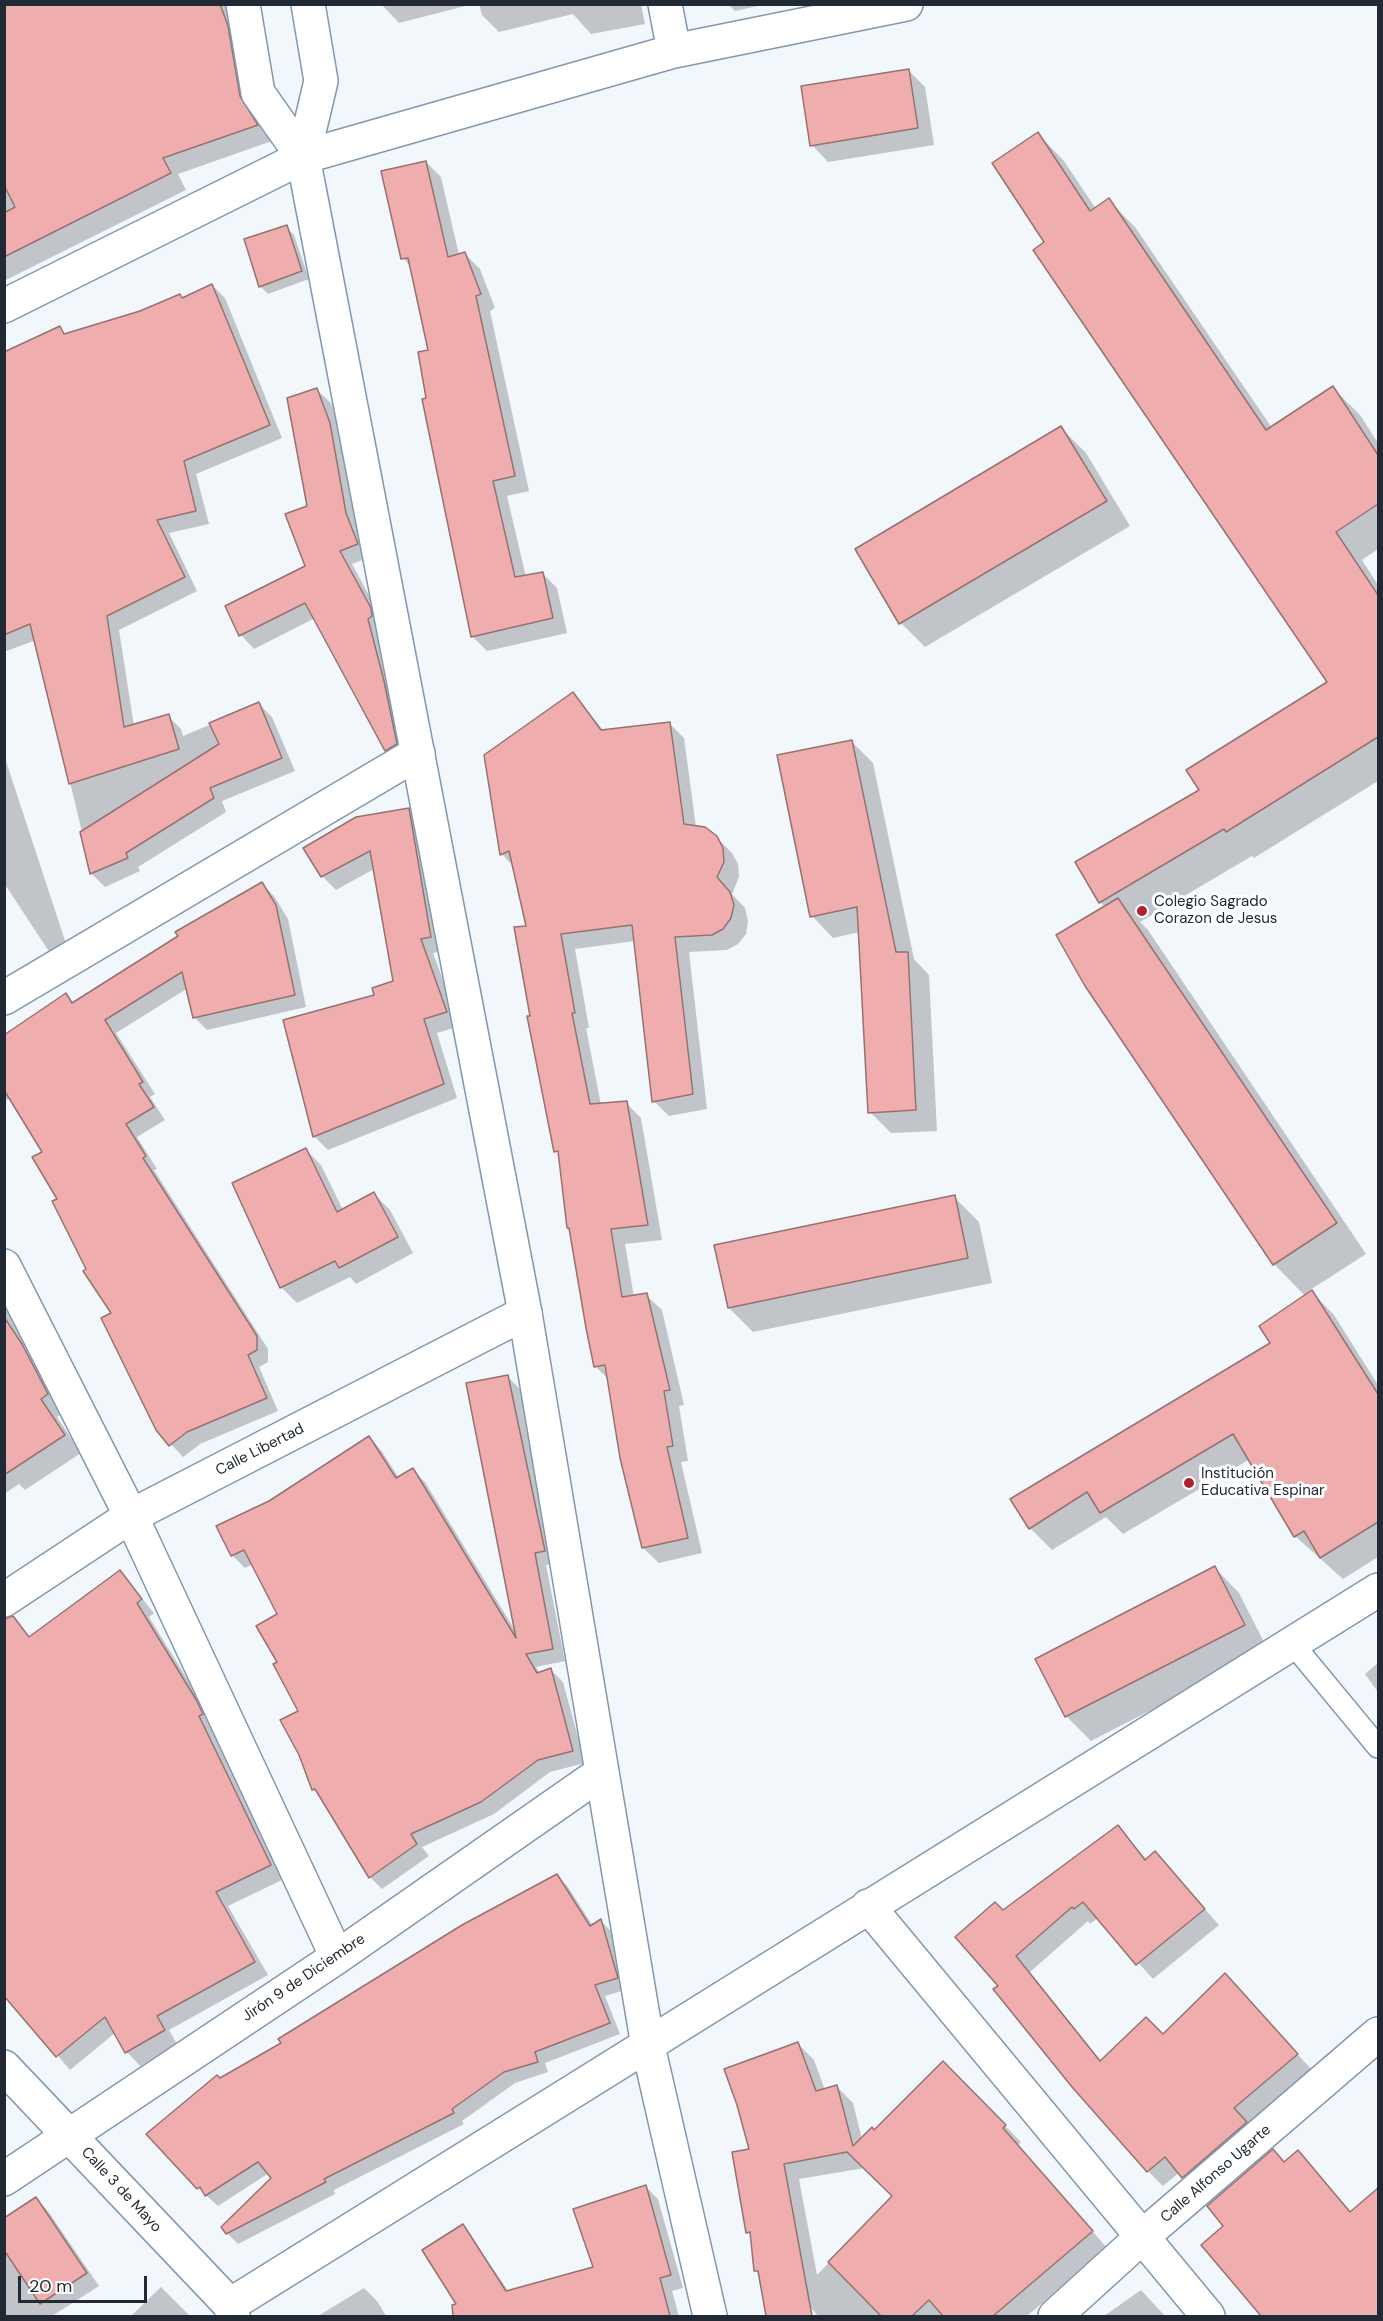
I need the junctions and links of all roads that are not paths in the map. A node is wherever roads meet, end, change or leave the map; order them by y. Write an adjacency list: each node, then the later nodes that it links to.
1 (243, 4): 6 (street)
2 (308, 4): 6 (street)
3 (665, 4): 5 (street)
4 (906, 4): 5 (street)
5 (674, 51): 6 (street)
6 (303, 157): 7 (street); 8 (street)
7 (4, 306)
8 (418, 753): 9 (street); 11 (street)
9 (4, 998)
10 (4, 1266): 12 (street)
11 (525, 1313): 12 (street, Calle Libertad); 17 (street)
12 (131, 1516): 14 (street, Calle Libertad); 19 (street)
13 (1378, 1590): 15 (street)
14 (4, 1600)
15 (1292, 1643): 16 (lane); 18 (street)
16 (1378, 1747)
17 (601, 1773): 19 (street, Jirón 9 de Diciembre); 21 (street)
18 (868, 1906): 21 (street); 25 (street)
19 (337, 1957): 23 (street, Jirón 9 de Diciembre)
20 (1378, 2034): 25 (street, Calle Alfonso Ugarte)
21 (648, 2046): 26 (street); 27 (street)
22 (4, 2067): 23 (street, Calle 3 de Mayo)
23 (68, 2134): 24 (street, Jirón 9 de Diciembre); 26 (street, Calle 3 de Mayo)
24 (4, 2179)
25 (1142, 2237): 28 (street, Calle Alfonso Ugarte); 29 (street)
26 (231, 2311)
27 (710, 2316)
28 (1055, 2316)
29 (1208, 2316)

